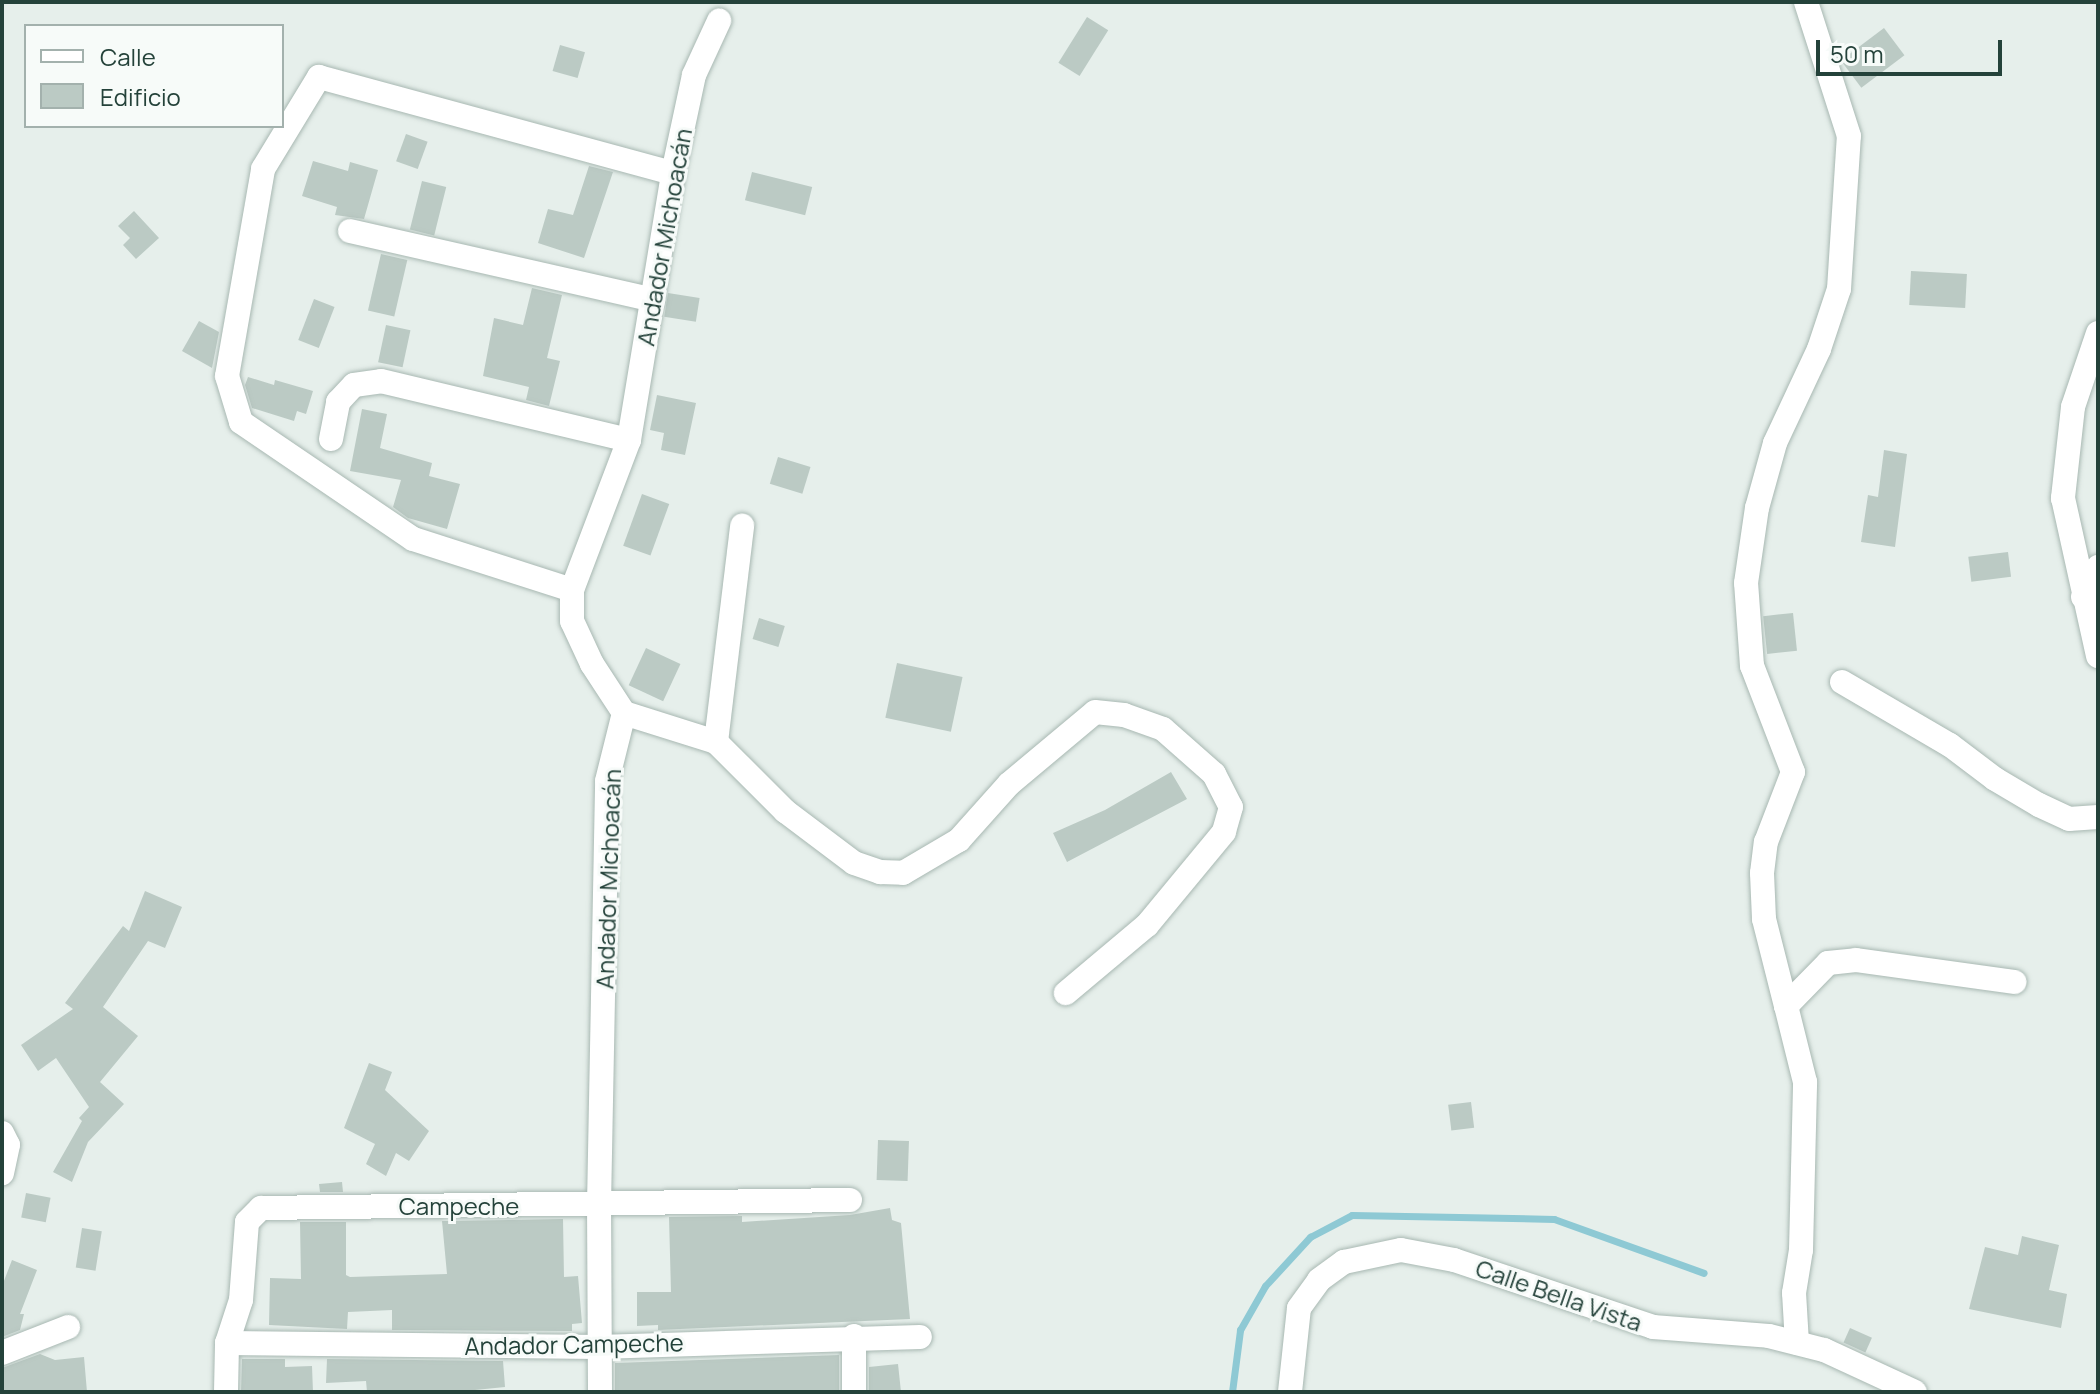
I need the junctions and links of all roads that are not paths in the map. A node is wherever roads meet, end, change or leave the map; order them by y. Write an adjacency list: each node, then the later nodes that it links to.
1 (1806, 2): 20 (street)
2 (719, 21): 3 (street, Andador Michoacán)
3 (673, 173): 5 (street, Andador Michoacán); 11 (street)
4 (350, 231): 5 (street)
5 (653, 300): 8 (street, Andador Michoacán)
6 (2098, 333): 12 (street)
7 (331, 439): 8 (street)
8 (629, 440): 11 (street, Andador Michoacán)
9 (742, 526): 16 (street)
10 (2098, 567): 12 (street)
11 (572, 590): 15 (street, Andador Michoacán)
12 (2083, 597): 13 (street)
13 (2098, 656)
14 (1842, 682): 17 (street)
15 (624, 713): 16 (street); 24 (street, Andador Michoacán)
16 (716, 742): 19 (street)
17 (2098, 817)
18 (2014, 982): 20 (street)
19 (1066, 993)
20 (1786, 1006): 29 (street)
21 (2, 1133): 22 (street)
22 (2, 1173)
23 (850, 1200): 24 (street, Campeche)
24 (599, 1205): 28 (street, Campeche); 30 (street, Andador Michoacán)
25 (68, 1327): 31 (street)
26 (854, 1336): 27 (street, Andador Campeche); 30 (street, Andador Campeche); 35 (street)
27 (920, 1337)
28 (227, 1343): 30 (street, Andador Campeche); 33 (street, Campeche)
29 (1797, 1343): 32 (street, Calle Bella Vista); 36 (street, Calle Bella Vista)
30 (599, 1347): 34 (street, Andador Michoacán)
31 (2, 1353)
32 (1905, 1391)
33 (226, 1392)
34 (600, 1392)
35 (854, 1392)
36 (1290, 1392)

